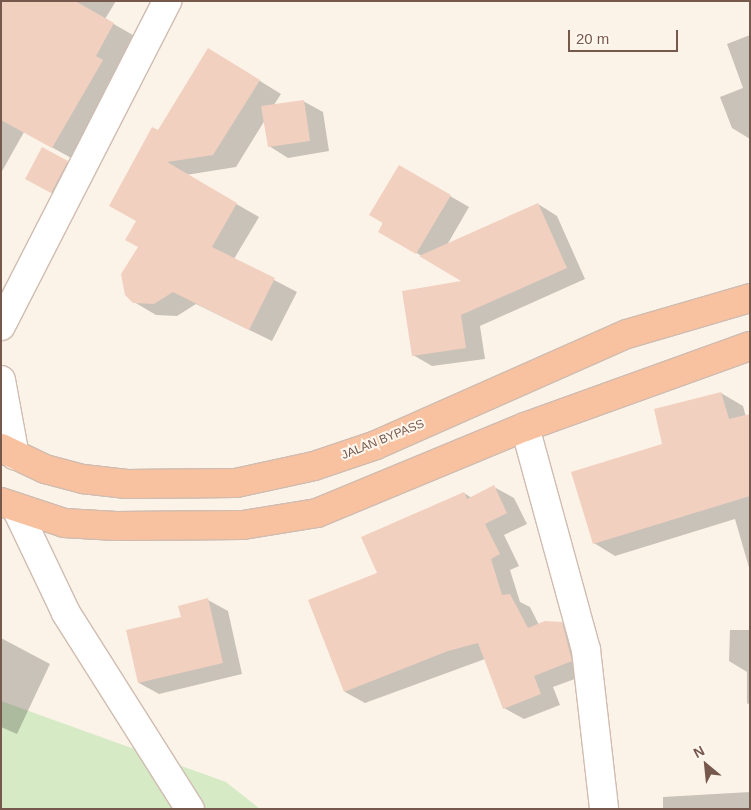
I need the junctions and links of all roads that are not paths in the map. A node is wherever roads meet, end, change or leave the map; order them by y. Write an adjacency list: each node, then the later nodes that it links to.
1 (167, 1): 3 (street)
2 (750, 298): 7 (highway, JALAN BYPASS)
3 (1, 326)
4 (750, 346): 6 (highway)
5 (1, 380): 7 (street)
6 (525, 427): 8 (highway); 10 (street)
7 (8, 452)
8 (8, 505): 9 (street)
9 (190, 809)
10 (604, 809)

